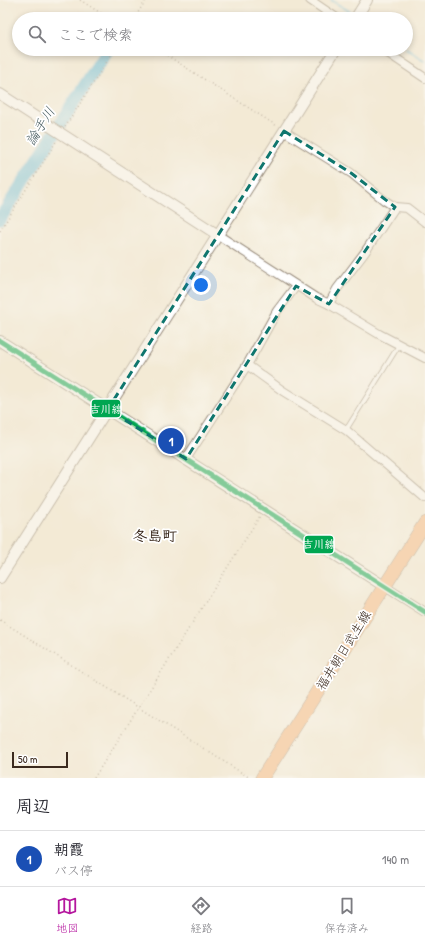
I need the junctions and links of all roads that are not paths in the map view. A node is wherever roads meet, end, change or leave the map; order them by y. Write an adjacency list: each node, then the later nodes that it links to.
1 (310, 0): 3 (street)
2 (367, 0): 4 (street)
3 (328, 12)
4 (359, 12)
5 (332, 56): 9 (street)
6 (392, 56): 7 (street)
7 (425, 78)
8 (0, 94): 12 (street)
9 (284, 131): 10 (street); 12 (street)
10 (395, 206): 11 (street); 14 (street)
11 (425, 222)
12 (218, 235): 13 (street); 19 (street)
13 (296, 286): 14 (street); 18 (street)
14 (330, 304): 16 (street)
15 (0, 341): 19 (street)
16 (399, 345): 17 (street); 20 (lane)
17 (425, 358)
18 (247, 365): 20 (street); 21 (street)
19 (108, 409): 21 (street); 24 (street)
20 (346, 430): 22 (street)
21 (186, 460): 25 (street)
22 (425, 498)
23 (425, 523): 25 (main road, 福井朝日武生線)
24 (0, 578)
25 (384, 586): 26 (street); 27 (main road, 福井朝日武生線)
26 (425, 612)
27 (262, 778)

